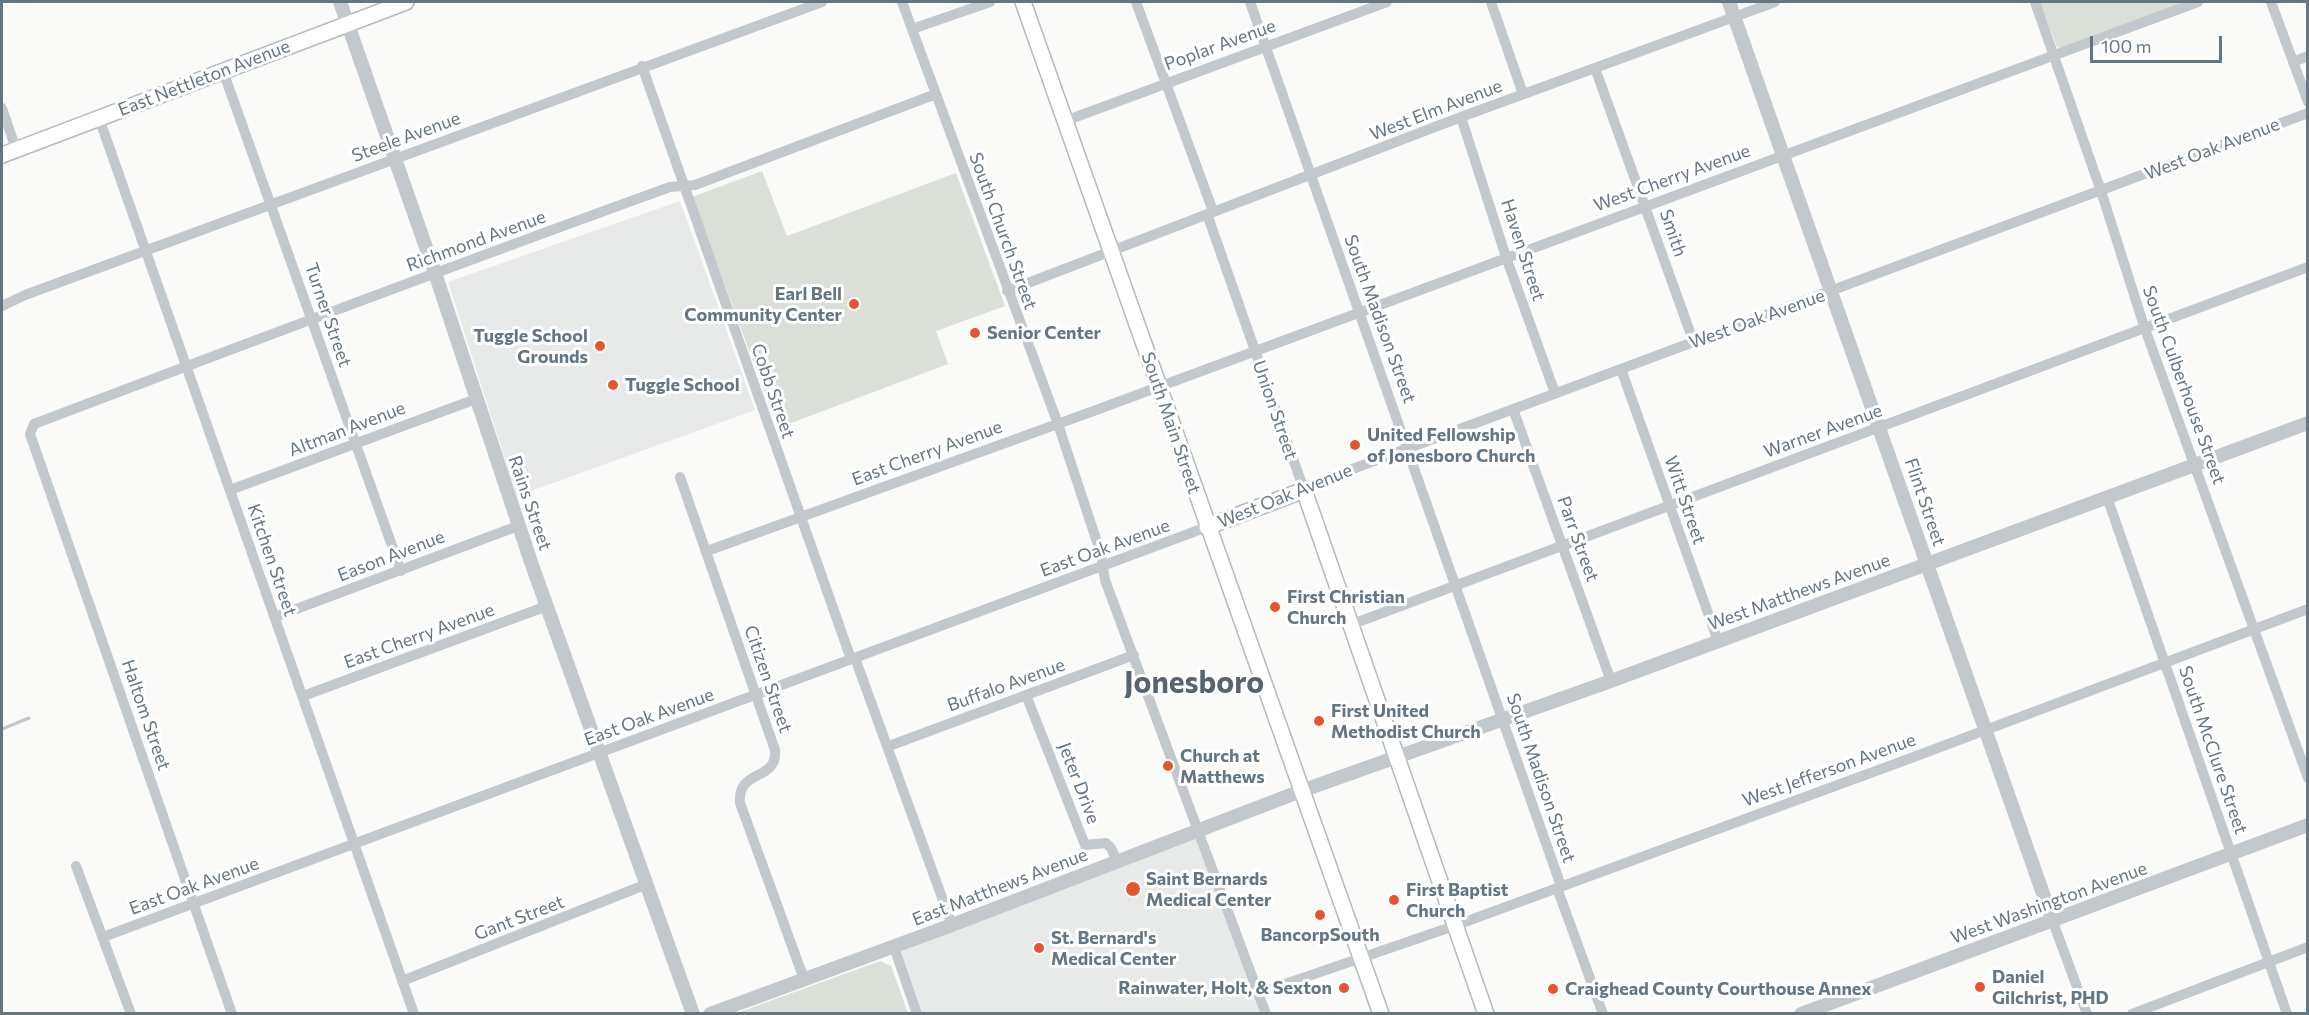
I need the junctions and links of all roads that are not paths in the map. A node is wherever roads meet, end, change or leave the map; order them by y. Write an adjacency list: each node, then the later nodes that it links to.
1 (340, 2): 17 (street, Rains Street)
2 (406, 2): 17 (main road, East Nettleton Avenue)
3 (822, 2): 23 (street, Steele Avenue)
4 (902, 2): 18 (street, South Church Street)
5 (990, 2): 18 (street)
6 (1023, 2): 34 (main road, South Main Street)
7 (1136, 2): 26 (street, Union Street)
8 (1250, 2): 19 (street, South Madison Street)
9 (1387, 2): 19 (street, Poplar Avenue)
10 (1491, 2): 28 (street)
11 (1729, 2): 16 (street, Flint Street)
12 (1775, 2): 16 (street, West Elm Avenue)
13 (2035, 2): 20 (street, South Culberhouse Street)
14 (2198, 2): 20 (street, West Cherry Avenue)
15 (2271, 2): 22 (street)
16 (1734, 17): 24 (street, West Elm Avenue); 36 (street, Flint Street)
17 (348, 23): 25 (main road, East Nettleton Avenue); 38 (street, Rains Street)
18 (912, 29): 27 (street, South Church Street)
19 (1266, 46): 26 (street, Poplar Avenue); 39 (street, South Madison Street)
20 (2054, 55): 36 (street, West Cherry Avenue); 41 (street, South Culberhouse Street)
21 (2307, 56): 22 (street)
22 (2293, 62): 29 (street)
23 (642, 66): 38 (street, Steele Avenue); 40 (street, Cobb Street)
24 (1595, 68): 28 (street, West Elm Avenue); 43 (street, Smith)
25 (223, 71): 33 (main road, East Nettleton Avenue); 42 (street, Turner Street)
26 (1167, 83): 34 (street, Poplar Avenue); 44 (street, Union Street)
27 (936, 94): 40 (street, Richmond Avenue); 50 (street, South Church Street)
28 (1524, 94): 32 (street, West Elm Avenue)
29 (2307, 102)
30 (2, 108): 35 (street)
31 (2307, 113): 41 (street, West Oak Avenue)
32 (1461, 117): 39 (street, West Elm Avenue); 47 (street, Haven Street)
33 (99, 118): 35 (main road, East Nettleton Avenue); 45 (street, Kitchen Street)
34 (1065, 121): 46 (main road, South Main Street)
35 (16, 150): 37 (main road, East Nettleton Avenue)
36 (1783, 154): 43 (street, West Cherry Avenue); 51 (street, Flint Street)
37 (2, 155)
38 (396, 159): 42 (street, Steele Avenue); 49 (street, Rains Street)
39 (1311, 175): 44 (street, West Elm Avenue); 53 (street, South Madison Street)
40 (684, 186): 49 (street, Richmond Avenue); 76 (street, Cobb Street)
41 (2101, 191): 51 (street, West Oak Avenue); 55 (street, South Culberhouse Street)
42 (272, 204): 45 (street, Steele Avenue); 54 (street, Turner Street)
43 (1646, 205): 47 (street, West Cherry Avenue); 56 (street, Smith)
44 (1210, 212): 46 (street, West Elm Avenue); 57 (street, Union Street)
45 (146, 250): 52 (street, Steele Avenue); 58 (street, Kitchen Street)
46 (1111, 252): 50 (street, West Elm Avenue); 60 (main road, South Main Street)
47 (1506, 257): 53 (street, West Cherry Avenue); 61 (street, Haven Street)
48 (2307, 267): 55 (street, Warner Avenue)
49 (435, 273): 54 (street, Richmond Avenue); 62 (street, Rains Street)
50 (1007, 291): 65 (street, South Church Street)
51 (1831, 292): 56 (street, West Oak Avenue); 66 (street, Flint Street)
52 (2, 306)
53 (1359, 312): 57 (street, West Cherry Avenue); 69 (street, South Madison Street)
54 (313, 321): 58 (street, Richmond Avenue); 68 (street, Turner Street)
55 (2145, 329): 66 (street, Warner Avenue); 70 (street, South Culberhouse Street)
56 (1694, 343): 59 (street, West Oak Avenue)
57 (1255, 351): 60 (street, West Cherry Avenue); 73 (street, Union Street)
58 (186, 366): 67 (street, Richmond Avenue); 72 (street, Kitchen Street)
59 (1621, 369): 61 (street, West Oak Avenue); 75 (street, Witt Street)
60 (1158, 386): 65 (street, East Cherry Avenue); 78 (main road, South Main Street)
61 (1555, 393): 63 (street, West Oak Avenue)
62 (476, 399): 68 (street, Altman Avenue); 77 (street, Rains Street)
63 (1513, 409): 69 (street, West Oak Avenue); 79 (street, Parr Street)
64 (2307, 423): 70 (street, West Matthews Avenue)
65 (1058, 424): 76 (street, East Cherry Avenue); 82 (street, South Church Street)
66 (1880, 428): 75 (street, Warner Avenue); 81 (street, Flint Street)
67 (32, 429): 113 (street, Haltom Street)
68 (356, 444): 72 (street, Altman Avenue); 83 (street, Turner Street)
69 (1408, 449): 73 (street, West Oak Avenue); 84 (street, South Madison Street)
70 (2194, 465): 74 (street, West Matthews Avenue); 89 (street, South Culberhouse Street)
71 (680, 477): 80 (street, Citizen Street)
72 (230, 490): 87 (street, Kitchen Street)
73 (1304, 490): 78 (main road, West Oak Avenue); 88 (main road, Union Street)
74 (2107, 497): 81 (street, West Matthews Avenue); 93 (street, South McClure Street)
75 (1670, 506): 79 (street, Warner Avenue); 90 (street, Witt Street)
76 (800, 517): 80 (street, East Cherry Avenue); 92 (street, Cobb Street)
77 (518, 526): 83 (street, Eason Avenue); 85 (street, Rains Street)
78 (1207, 527): 82 (street, East Oak Avenue); 104 (main road, South Main Street)
79 (1564, 547): 84 (street, Warner Avenue); 94 (street, Parr Street)
80 (707, 551): 95 (street, Citizen Street)
81 (1928, 564): 90 (street, West Matthews Avenue); 99 (street, Flint Street)
82 (1103, 566): 91 (street, South Church Street); 92 (street, East Oak Avenue)
83 (401, 571): 87 (street, Eason Avenue)
84 (1456, 586): 88 (street, Warner Avenue); 98 (street, South Madison Street)
85 (547, 606): 97 (street, East Cherry Avenue); 101 (street, Rains Street)
86 (2307, 609): 89 (street, West Jefferson Avenue)
87 (275, 617): 97 (street, Kitchen Street)
88 (1350, 625): 102 (main road, Union Street)
89 (2255, 629): 93 (street, West Jefferson Avenue); 103 (street, South Culberhouse Street)
90 (1718, 641): 94 (street, West Matthews Avenue)
91 (1134, 655): 96 (street, Buffalo Avenue); 106 (street, South Church Street)
92 (853, 659): 95 (street, East Oak Avenue); 100 (street, Cobb Street)
93 (2165, 663): 99 (street, West Jefferson Avenue); 108 (street, South McClure Street)
94 (1611, 681): 98 (street, West Matthews Avenue)
95 (755, 695): 101 (street, East Oak Avenue); 122 (street, Citizen Street)
96 (1026, 695): 100 (street, Buffalo Avenue); 109 (street, Jeter Drive)
97 (303, 696): 107 (street, Kitchen Street)
98 (1502, 720): 102 (street, West Matthews Avenue); 112 (street, South Madison Street)
99 (1986, 730): 112 (street, West Jefferson Avenue); 114 (street, Flint Street)
100 (889, 746): 115 (street, Cobb Street)
101 (600, 753): 107 (street, East Oak Avenue); 111 (street, Rains Street)
102 (1395, 757): 104 (street, West Matthews Avenue); 116 (main road, Union Street)
103 (2307, 778)
104 (1301, 791): 106 (street, East Matthews Avenue); 120 (main road, South Main Street)
105 (2307, 825): 108 (street, West Washington Avenue)
106 (1198, 831): 109 (street, East Matthews Avenue); 124 (street, South Church Street)
107 (354, 844): 113 (street, East Oak Avenue); 123 (street, Kitchen Street)
108 (2232, 854): 114 (street, West Washington Avenue); 121 (street, South McClure Street)
109 (1117, 861): 115 (street, East Matthews Avenue)
110 (76, 866): 117 (street)
111 (647, 884): 123 (street, Gant Street); 128 (street, Rains Street)
112 (1559, 887): 116 (street, West Jefferson Avenue); 134 (street, South Madison Street)
113 (195, 903): 117 (street, East Oak Avenue); 126 (street, Haltom Street)
114 (2053, 922): 135 (street, West Washington Avenue); 136 (street, Flint Street)
115 (952, 925): 118 (street, East Matthews Avenue)
116 (1454, 926): 120 (street, West Jefferson Avenue); 133 (main road, Union Street)
117 (103, 937): 125 (street)
118 (894, 946): 122 (street, East Matthews Avenue); 130 (street)
119 (2307, 947): 121 (street)
120 (1360, 957): 124 (street, West Jefferson Avenue); 132 (main road, South Main Street)
121 (2269, 961): 137 (street); 138 (street, South McClure Street)
122 (804, 979): 129 (street, East Matthews Avenue)
123 (402, 981): 127 (street, Kitchen Street)
124 (1259, 993): 131 (street, South Church Street)
125 (130, 1014)
126 (232, 1014)
127 (414, 1014)
128 (693, 1014)
129 (710, 1014)
130 (917, 1014)
131 (1266, 1014)
132 (1381, 1014)
133 (1486, 1014)
134 (1603, 1014)
135 (1802, 1014)
136 (2087, 1014)
137 (2132, 1014)
138 (2287, 1014)

